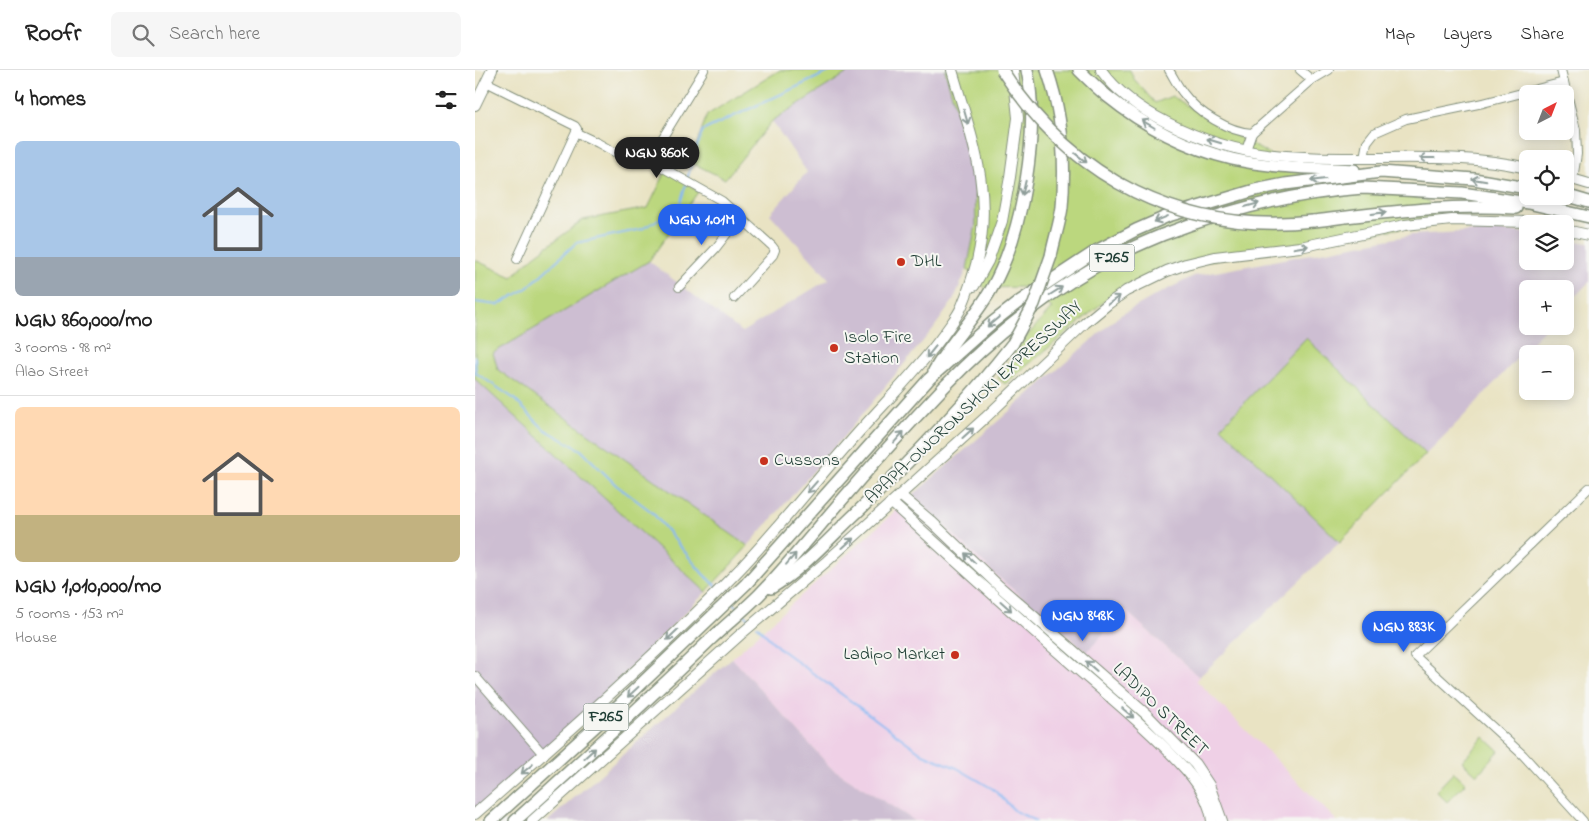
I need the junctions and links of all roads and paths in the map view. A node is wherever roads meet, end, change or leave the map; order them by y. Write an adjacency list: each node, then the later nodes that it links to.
1 (492, 70): 15 (main road)
2 (704, 70): 22 (street)
3 (952, 70): 39 (main road, one-way to 39)
4 (1002, 70): 32 (highway, one-way to 32, bridge)
5 (1013, 70): 39 (main road)
6 (1027, 70): 40 (highway, one-way to 40)
7 (1047, 70): 44 (highway, bridge)
8 (1079, 70): 25 (highway, one-way to 8)
9 (1101, 70): 20 (main road, one-way to 9)
10 (1169, 70): 19 (street)
11 (1300, 70): 14 (street)
12 (1329, 70): 14 (street)
13 (1561, 70): 16 (street)
14 (1312, 80): 19 (street)
15 (487, 82): 17 (main road); 18 (street)
16 (1564, 82): 21 (street); 23 (street)
17 (475, 105)
18 (577, 133): 22 (street); 36 (street)
19 (1252, 133): 20 (street)
20 (1246, 150): 21 (main road)
21 (1364, 158): 24 (main road, one-way to 21)
22 (649, 160): 31 (street)
23 (1574, 163)
24 (1519, 166)
25 (1381, 172): 28 (highway, APAPA-OWORONSHOKI EXPRESSWAY / F265, one-way to 25); 40 (highway, APAPA-OWORONSHOKI EXPRESSWAY / F265, one-way to 40)
26 (1574, 180): 27 (main road)
27 (1589, 184)
28 (1519, 187)
29 (1574, 198): 30 (highway)
30 (1589, 202)
31 (740, 217): 37 (street); 38 (street)
32 (1589, 218): 44 (highway, APAPA-OWORONSHOKI EXPRESSWAY / F265, one-way to 32)
33 (1519, 222): 42 (main road, APAPA-OWORONSHOKI EXPRESSWAY, one-way to 33)
34 (1574, 232): 35 (main road)
35 (1589, 235)
36 (517, 259)
37 (679, 287)
38 (734, 298)
39 (962, 308): 46 (main road, one-way to 46)
40 (929, 380): 48 (highway, APAPA-OWORONSHOKI EXPRESSWAY / F265, one-way to 48)
41 (1589, 488): 53 (street)
42 (900, 495): 43 (main road, APAPA-OWORONSHOKI EXPRESSWAY); 52 (main road, LADIPO STREET, one-way to 42)
43 (892, 504): 50 (main road, APAPA-OWORONSHOKI EXPRESSWAY, one-way to 43); 51 (main road, LADIPO STREET, one-way to 51)
44 (758, 595): 49 (highway, APAPA-OWORONSHOKI EXPRESSWAY / F265, one-way to 44)
45 (475, 676): 46 (street)
46 (544, 755): 47 (main road, one-way to 47)
47 (475, 814)
48 (491, 821)
49 (515, 821)
50 (532, 821)
51 (1212, 821)
52 (1222, 821)
53 (1583, 821)

